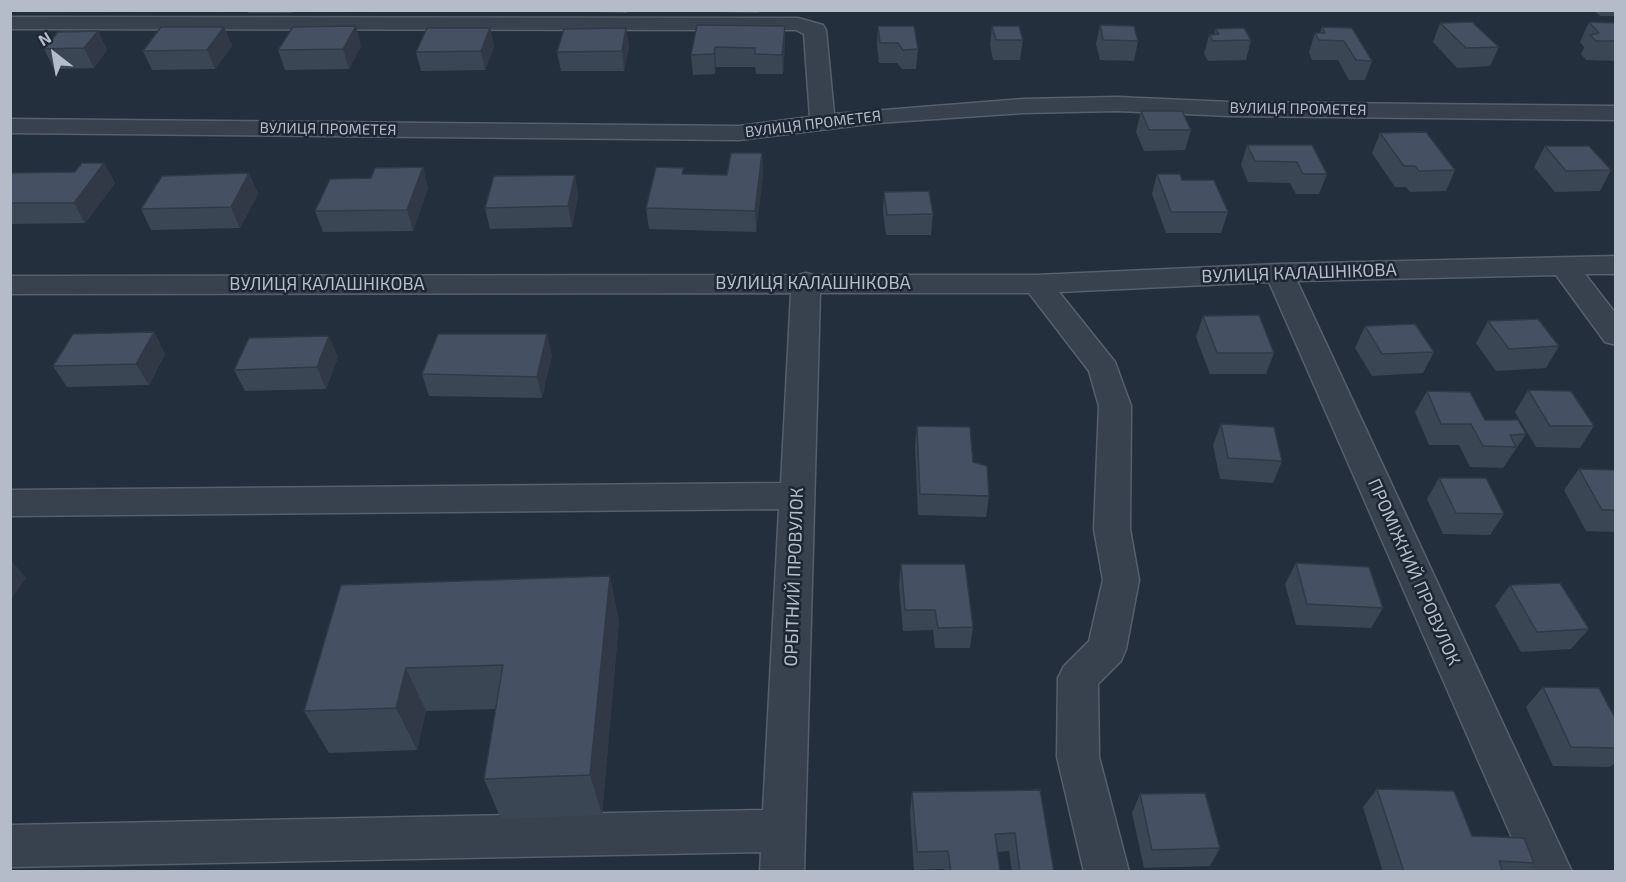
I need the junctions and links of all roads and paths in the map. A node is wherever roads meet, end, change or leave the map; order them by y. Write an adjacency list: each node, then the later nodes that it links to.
1 (797, 17): 2 (street); 4 (street)
2 (10, 24)
3 (1616, 113): 4 (street, ВУЛИЦЯ ПРОМЕТЕЯ)
4 (823, 123): 5 (street, ВУЛИЦЯ ПРОМЕТЕЯ)
5 (10, 126)
6 (1564, 266): 7 (street, ВУЛИЦЯ КАЛАШНІКОВА); 8 (street, ВУЛИЦЯ КАЛАШНІКОВА); 12 (street)
7 (1616, 266)
8 (1279, 273): 10 (street, ВУЛИЦЯ КАЛАШНІКОВА); 18 (street, ПРОМІЖНИЙ ПРОВУЛОК)
9 (806, 282): 10 (street, ВУЛИЦЯ КАЛАШНІКОВА); 11 (street, ВУЛИЦЯ КАЛАШНІКОВА); 13 (street, ОРБІТНИЙ ПРОВУЛОК)
10 (1037, 284): 17 (street)
11 (10, 285)
12 (1616, 335)
13 (798, 496): 14 (street); 16 (street, ОРБІТНИЙ ПРОВУЛОК)
14 (10, 503)
15 (10, 846): 16 (street)
16 (783, 851)
17 (1107, 872)
18 (1550, 872)

